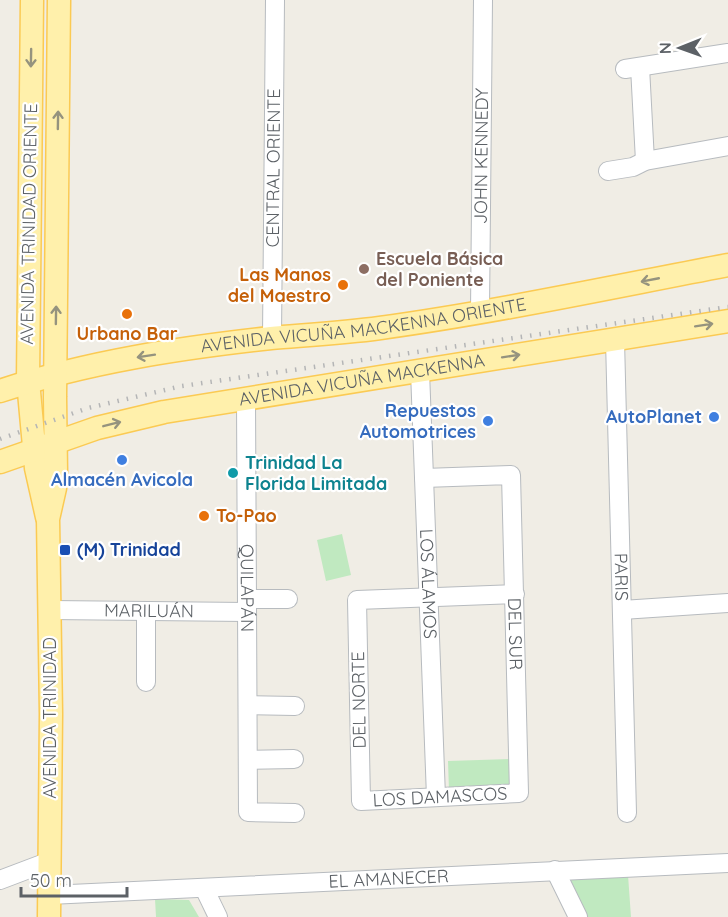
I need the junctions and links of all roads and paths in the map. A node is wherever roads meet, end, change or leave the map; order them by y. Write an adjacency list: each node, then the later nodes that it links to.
1 (32, 0): 16 (main road, AVENIDA TRINIDAD ORIENTE, one-way to 16)
2 (59, 0): 15 (main road, AVENIDA TRINIDAD ORIENTE, one-way to 2)
3 (275, 0): 12 (street, CENTRAL ORIENTE)
4 (483, 0): 10 (street, JOHN KENNEDY)
5 (728, 54): 7 (street)
6 (728, 146): 7 (street)
7 (645, 161): 8 (street)
8 (608, 171)
9 (728, 265): 10 (main road, AVENIDA VICUÑA MACKENNA ORIENTE, one-way to 10)
10 (480, 312): 12 (main road, AVENIDA VICUÑA MACKENNA ORIENTE)
11 (728, 321): 13 (main road, AVENIDA VICUÑA MACKENNA, one-way to 11)
12 (272, 338): 15 (main road, AVENIDA VICUÑA MACKENNA ORIENTE, one-way to 15)
13 (615, 340): 14 (main road, AVENIDA VICUÑA MACKENNA, one-way to 13); 30 (street, PARIS)
14 (420, 371): 18 (main road, AVENIDA VICUÑA MACKENNA); 22 (street, LOS ÁLAMOS)
15 (56, 374): 16 (main road, AVENIDA VICUÑA MACKENNA ORIENTE); 19 (main road, AVENIDA TRINIDAD ORIENTE)
16 (28, 381): 17 (main road, AVENIDA VICUÑA MACKENNA ORIENTE); 20 (main road, AVENIDA TRINIDAD ORIENTE)
17 (0, 391)
18 (246, 399): 19 (main road, AVENIDA VICUÑA MACKENNA, one-way to 18); 28 (street, QUILAPÁN)
19 (56, 441): 20 (main road, AVENIDA VICUÑA MACKENNA); 23 (main road, AVENIDA TRINIDAD)
20 (34, 449): 21 (main road, AVENIDA VICUÑA MACKENNA); 23 (main road, AVENIDA TRINIDAD)
21 (0, 462)
22 (424, 477): 24 (street, DEL SUR); 25 (street, LOS ÁLAMOS)
23 (48, 519): 29 (main road, AVENIDA TRINIDAD)
24 (515, 594): 25 (street); 37 (street, DEL SUR)
25 (429, 597): 38 (street, LOS ÁLAMOS); 39 (street, DEL NORTE)
26 (288, 599): 28 (street, MARILUÁN)
27 (728, 603): 30 (street)
28 (247, 605): 31 (street, MARILUÁN); 33 (street, QUILAPÁN)
29 (50, 610): 31 (street, MARILUÁN); 42 (main road, AVENIDA TRINIDAD)
30 (621, 610): 41 (street, PARIS)
31 (146, 611): 32 (street)
32 (146, 682)
33 (248, 705): 34 (street); 36 (street, QUILAPÁN)
34 (295, 706)
35 (294, 759): 36 (street)
36 (248, 760): 40 (street, QUILAPÁN)
37 (519, 793): 38 (street, LOS DAMASCOS)
38 (436, 797): 39 (street, LOS DAMASCOS)
39 (361, 801)
40 (295, 813)
41 (627, 813)
42 (50, 861): 45 (street); 47 (main road, AVENIDA TRINIDAD)
43 (728, 864): 44 (street, EL AMANECER)
44 (555, 870): 46 (street, EL AMANECER); 49 (street)
45 (0, 880)
46 (204, 888): 47 (street, EL AMANECER); 48 (street)
47 (49, 906)
48 (218, 917)
49 (578, 917)

